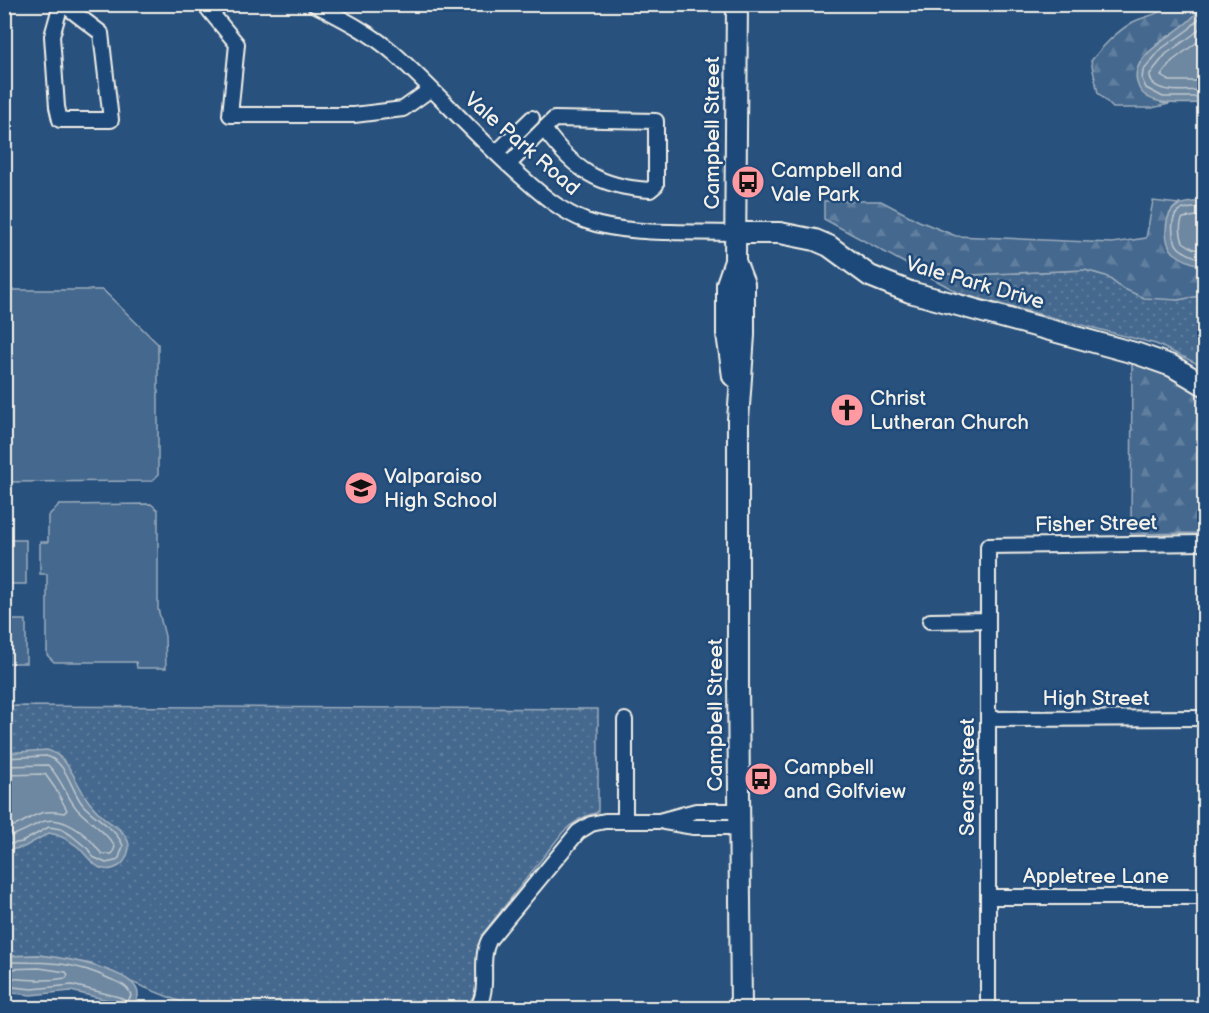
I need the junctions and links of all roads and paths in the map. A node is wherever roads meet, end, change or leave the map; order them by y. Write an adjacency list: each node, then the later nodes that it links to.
1 (62, 4): 1 (street)
2 (204, 4): 5 (street)
3 (314, 4): 5 (street, Vale Park Road)
4 (737, 4): 10 (main road, Campbell Street)
5 (431, 89): 8 (street, Vale Park Road)
6 (532, 118): 8 (street)
7 (544, 129): 7 (street); 9 (street)
8 (496, 153): 9 (street, Vale Park Road)
9 (508, 165): 10 (street, Vale Park Road)
10 (735, 233): 11 (main road, Vale Park Drive); 19 (main road, Campbell Street)
11 (1204, 385)
12 (1204, 543): 13 (street, Fisher Street)
13 (988, 546): 14 (street, Sears Street)
14 (988, 620): 15 (street); 17 (street, Sears Street)
15 (930, 621)
16 (1204, 718): 17 (street, High Street)
17 (988, 719): 21 (street, Sears Street)
18 (624, 720): 20 (street)
19 (740, 819): 20 (street); 24 (main road, Campbell Street)
20 (624, 821): 23 (street)
21 (988, 897): 22 (street, Appletree Lane); 25 (street, Sears Street)
22 (1204, 897)
23 (477, 1008)
24 (741, 1008)
25 (988, 1008)

